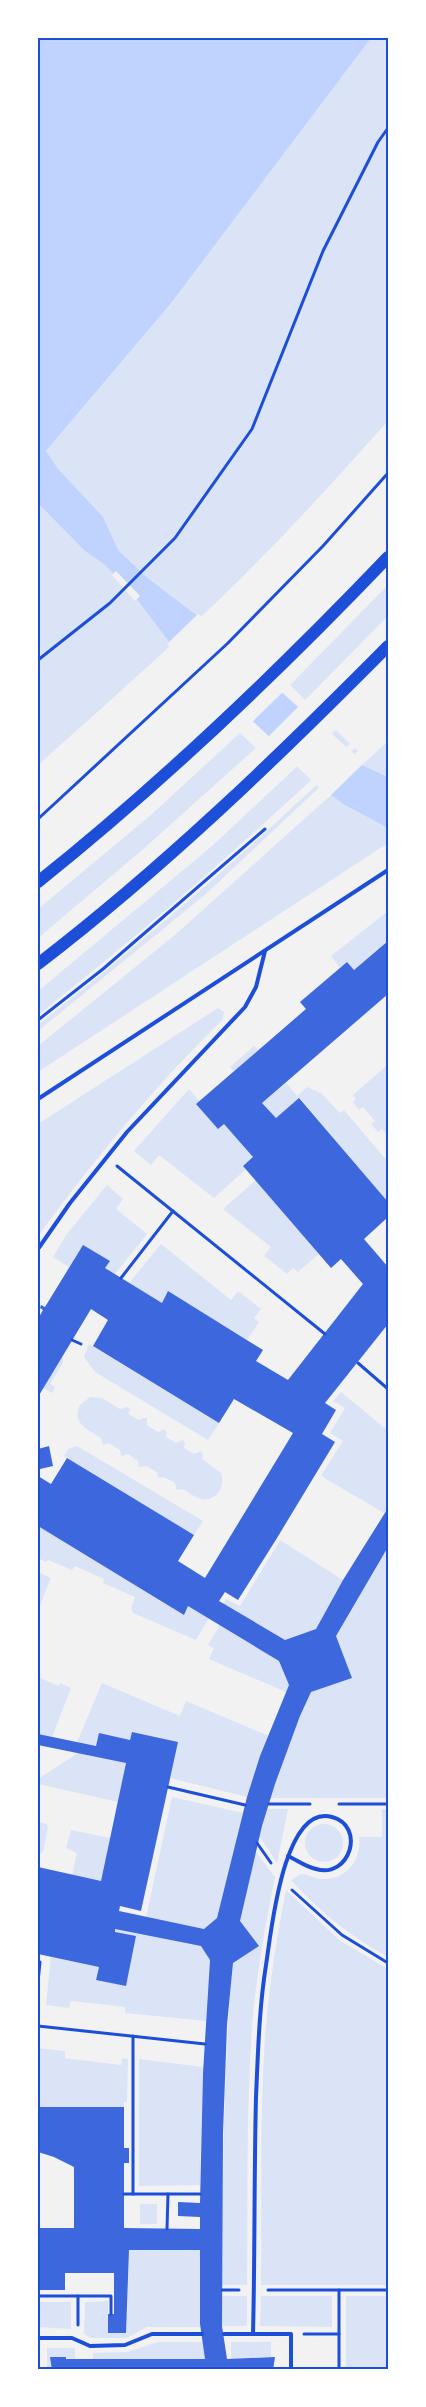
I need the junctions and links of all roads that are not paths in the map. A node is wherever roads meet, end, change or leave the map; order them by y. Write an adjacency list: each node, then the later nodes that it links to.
1 (388, 557): 4 (main road)
2 (388, 646): 6 (main road)
3 (388, 870): 5 (lane)
4 (38, 882)
5 (265, 951): 7 (lane); 8 (lane)
6 (38, 964)
7 (38, 1099)
8 (38, 1249)
9 (288, 1856): 9 (lane); 12 (lane)
10 (202, 2334): 13 (lane)
11 (224, 2334): 12 (lane)
12 (253, 2334): 14 (lane)
13 (38, 2338)
14 (291, 2370)

